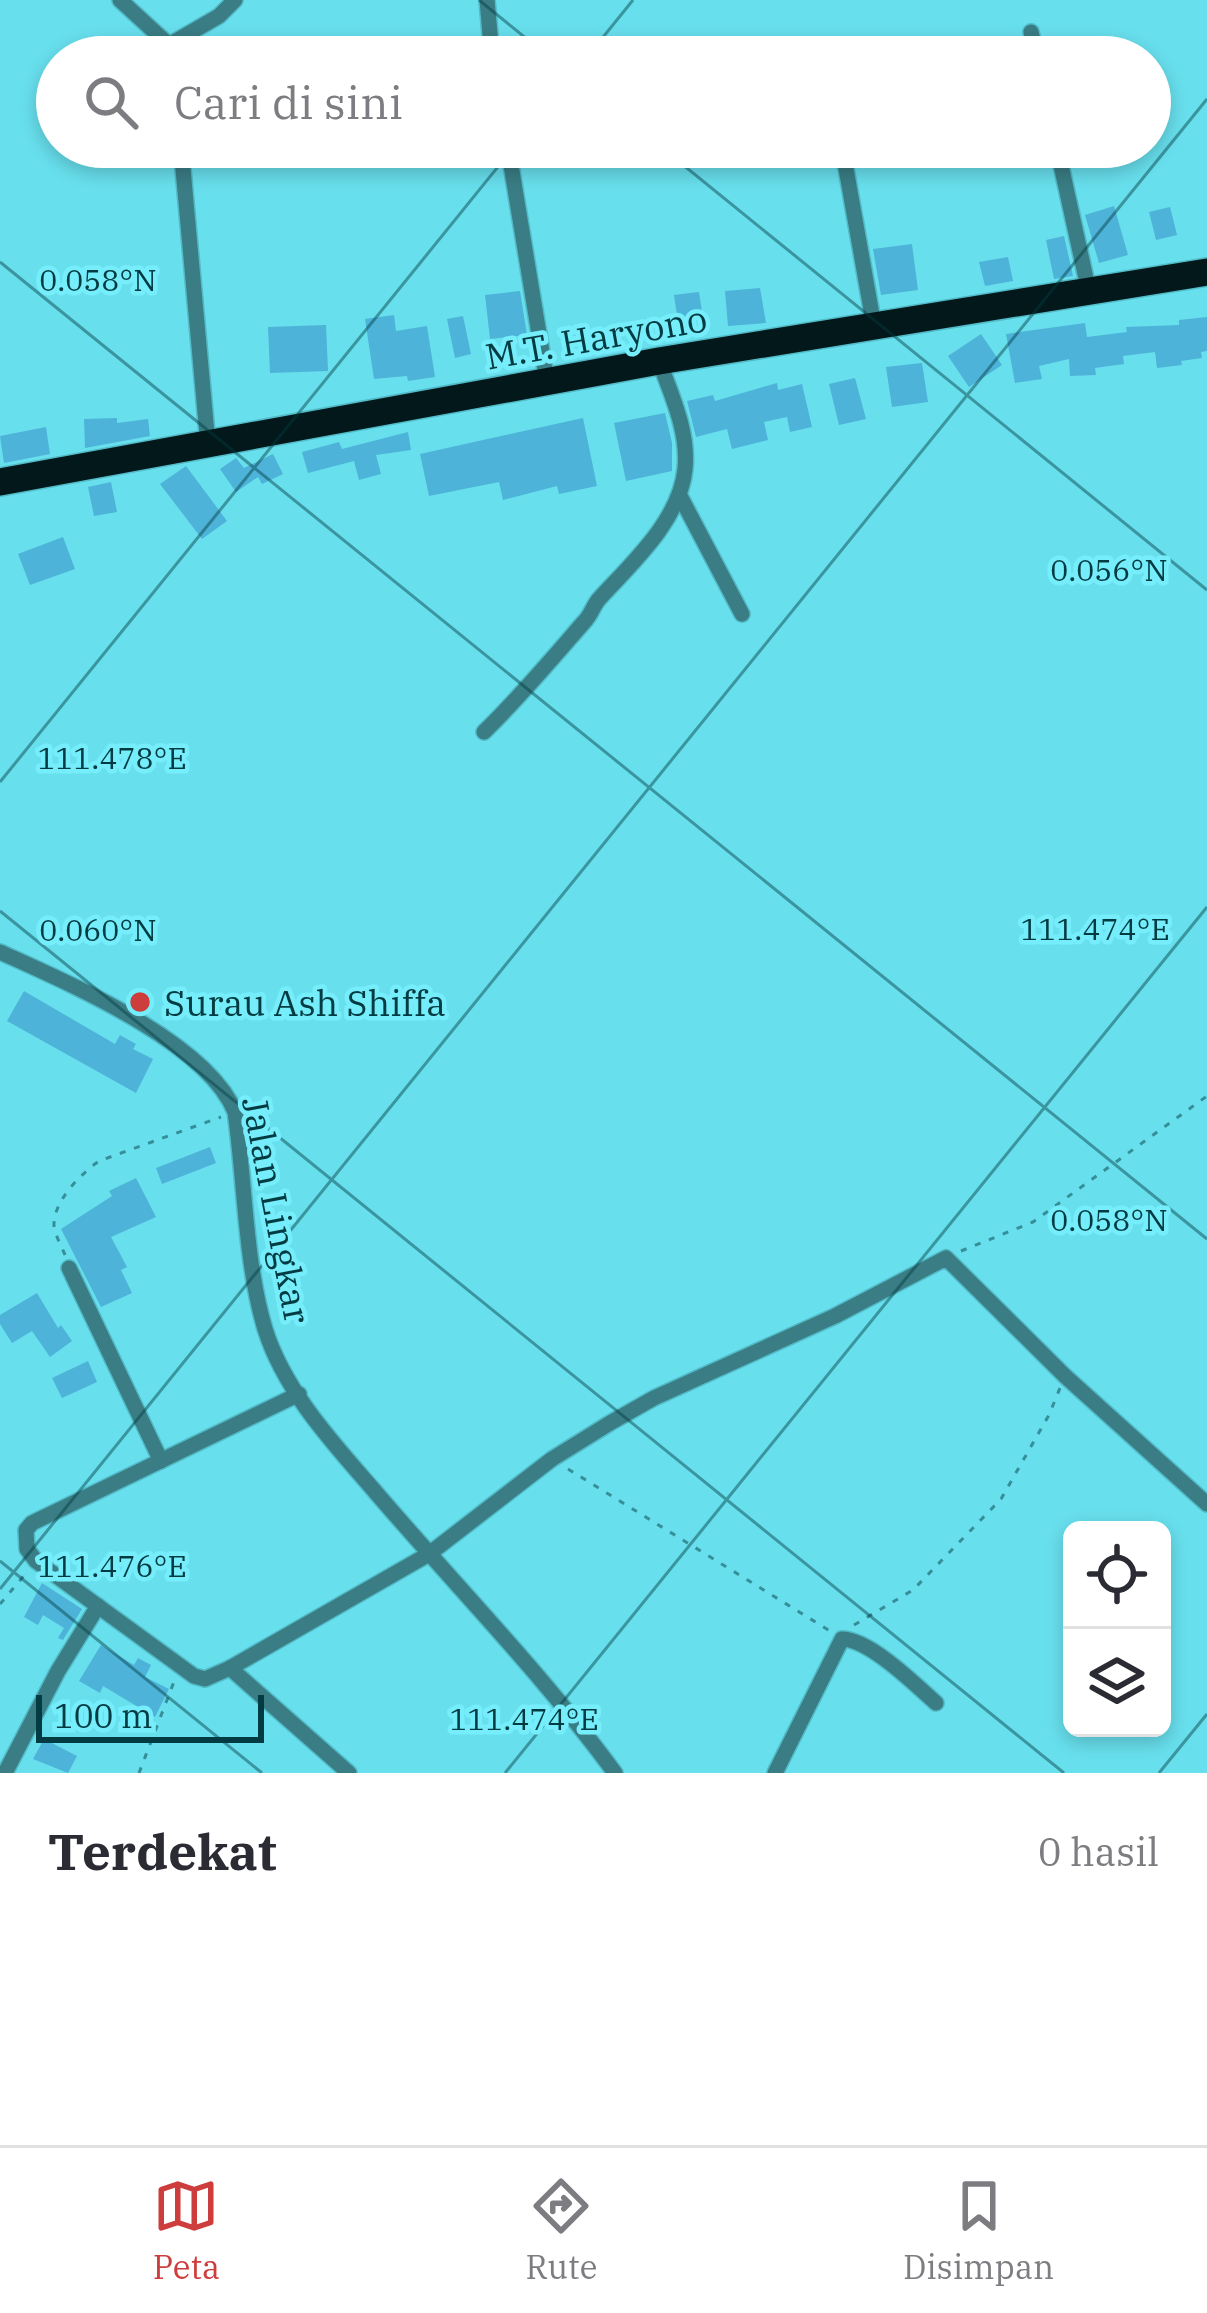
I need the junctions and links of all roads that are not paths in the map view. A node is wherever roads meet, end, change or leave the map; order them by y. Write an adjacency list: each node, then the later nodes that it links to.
1 (120, 0): 5 (street)
2 (235, 0): 6 (street)
3 (487, 0): 7 (street)
4 (1031, 32): 8 (street)
5 (155, 36)
6 (191, 36)
7 (490, 36)
8 (1032, 36)
9 (183, 168): 18 (street)
10 (511, 168): 17 (street)
11 (846, 168): 15 (street)
12 (1062, 168): 14 (street)
13 (1207, 272): 14 (highway, M.T. Haryono)
14 (1089, 292): 15 (highway, M.T. Haryono)
15 (874, 326): 16 (highway, M.T. Haryono)
16 (659, 361): 17 (highway, M.T. Haryono); 20 (street)
17 (547, 382): 18 (highway, M.T. Haryono)
18 (208, 445): 19 (highway, M.T. Haryono)
19 (0, 482)
20 (680, 496): 21 (street); 22 (street)
21 (742, 614)
22 (484, 732)
23 (0, 952): 25 (street, Jalan Lingkar)
24 (69, 1268): 26 (street)
25 (299, 1394): 26 (street); 28 (street, Jalan Lingkar)
26 (161, 1461): 29 (street)
27 (1207, 1504): 28 (street)
28 (429, 1554): 30 (street); 34 (street, Jalan Lingkar)
29 (98, 1606): 30 (street); 32 (street)
30 (230, 1668): 33 (street)
31 (936, 1703): 35 (street)
32 (5, 1773)
33 (349, 1773)
34 (616, 1773)
35 (775, 1773)

